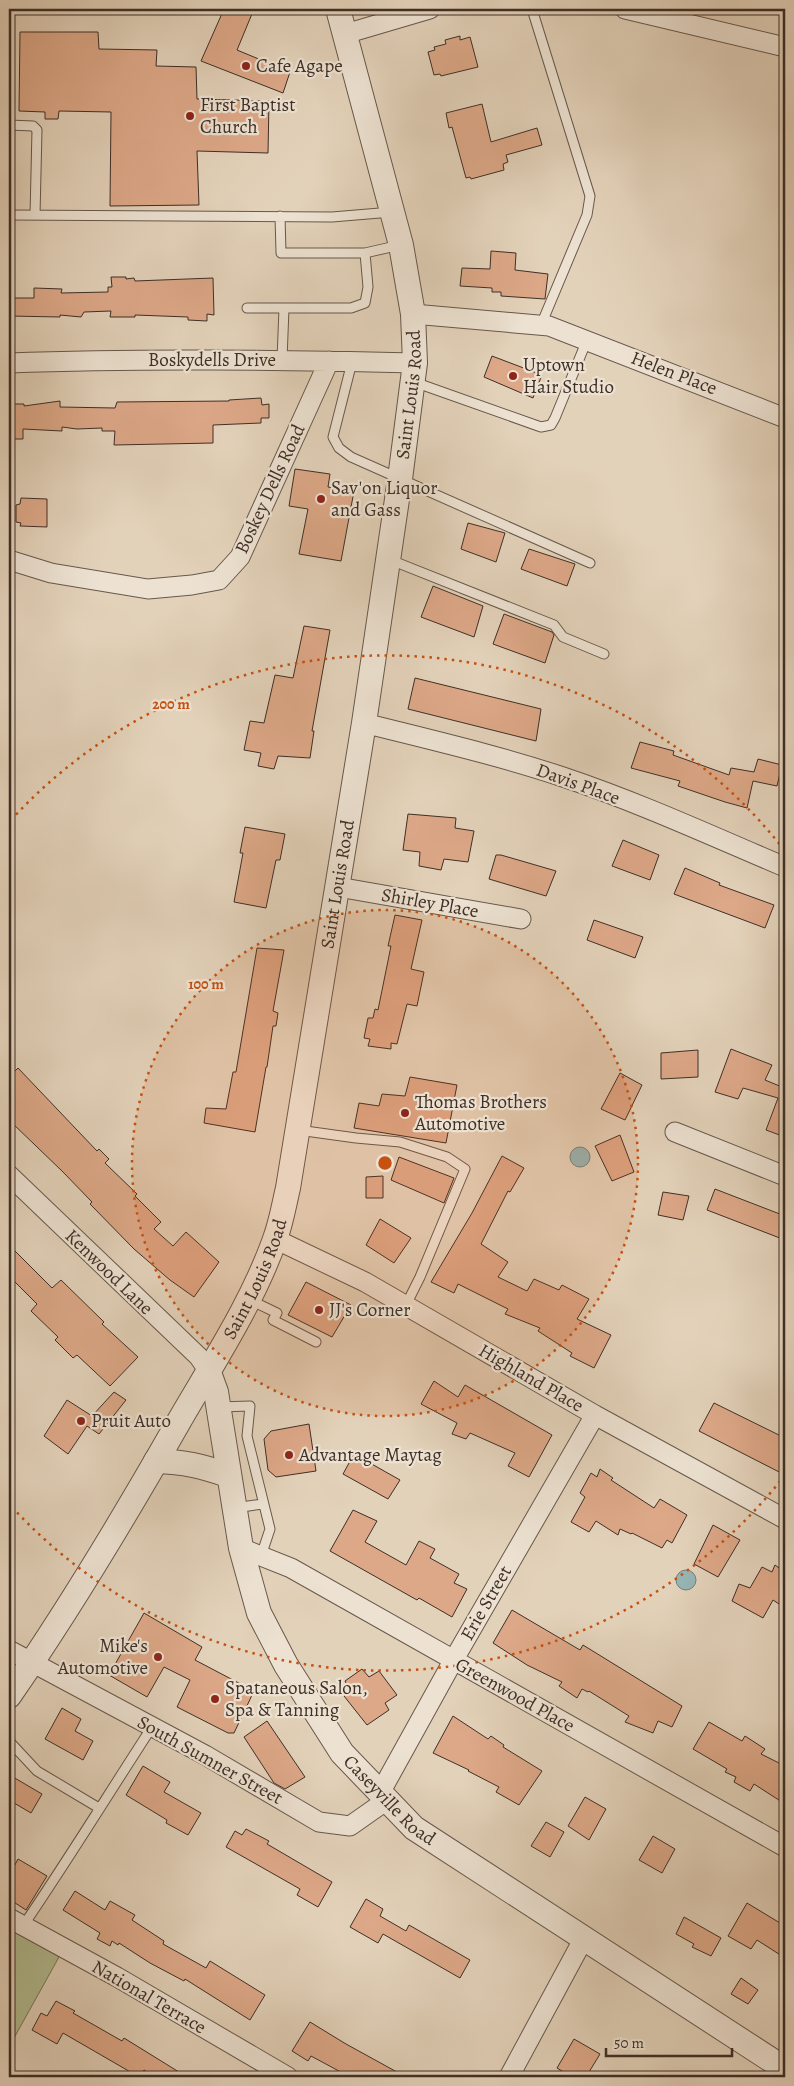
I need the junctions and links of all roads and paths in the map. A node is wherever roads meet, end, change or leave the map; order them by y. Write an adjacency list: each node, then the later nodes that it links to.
1 (338, 9): 5 (street, Saint Louis Road)
2 (430, 9): 5 (street)
3 (532, 9): 17 (lane)
4 (624, 9): 6 (street)
5 (345, 34): 8 (street, Saint Louis Road)
6 (785, 47)
7 (9, 124): 10 (lane)
8 (392, 212): 11 (lane); 12 (street, Saint Louis Road)
9 (9, 215): 10 (lane)
10 (35, 216): 11 (lane)
11 (280, 216): 13 (lane)
12 (401, 245): 13 (lane); 16 (street, Saint Louis Road)
13 (365, 253): 15 (lane)
14 (247, 308): 15 (lane)
15 (284, 308): 19 (lane)
16 (413, 314): 17 (street, Helen Place); 23 (street, Saint Louis Road)
17 (541, 324): 18 (street, Helen Place)
18 (587, 340): 23 (lane); 24 (street, Helen Place)
19 (282, 360): 20 (street, Boskydells Drive); 22 (street, Boskydells Drive)
20 (329, 361): 21 (street, Boskydells Drive); 27 (street, Boskey Dells Road)
21 (352, 362): 23 (street, Boskydells Drive); 25 (lane)
22 (9, 363)
23 (414, 372): 25 (street, Saint Louis Road)
24 (785, 418)
25 (400, 479): 26 (street, Saint Louis Road); 28 (lane)
26 (388, 559): 29 (lane); 30 (street, Saint Louis Road)
27 (9, 560)
28 (590, 563)
29 (604, 654)
30 (364, 723): 31 (street, Davis Place); 32 (street, Saint Louis Road)
31 (785, 867)
32 (338, 887): 33 (street, Shirley Place); 34 (street, Saint Louis Road)
33 (521, 919)
34 (298, 1130): 38 (street, Saint Louis Road); 40 (lane)
35 (676, 1132): 37 (street)
36 (9, 1175): 42 (street, Kenwood Lane)
37 (785, 1176)
38 (275, 1239): 39 (street, Saint Louis Road); 40 (street, Highland Place)
39 (248, 1299): 41 (lane); 42 (street, Saint Louis Road)
40 (406, 1305): 44 (street, Highland Place)
41 (316, 1342)
42 (208, 1370): 43 (street, Caseyville Road); 45 (street, Saint Louis Road)
43 (219, 1407): 46 (street, Caseyville Road); 47 (lane)
44 (595, 1415): 49 (street, Highland Place); 52 (street, Erie Street)
45 (156, 1461): 46 (street); 53 (street, Saint Louis Road)
46 (228, 1475): 48 (street, Caseyville Road)
47 (262, 1504): 48 (lane); 50 (lane)
48 (234, 1508): 50 (street, Caseyville Road)
49 (785, 1519)
50 (251, 1552): 52 (street, Greenwood Place); 57 (street, Caseyville Road)
51 (9, 1650): 53 (street, South Sumner Street)
52 (453, 1660): 57 (street, Erie Street); 59 (street, Greenwood Place)
53 (32, 1663): 54 (street, Saint Louis Road); 55 (street, South Sumner Street)
54 (9, 1696)
55 (152, 1727): 57 (street, South Sumner Street); 58 (lane)
56 (9, 1741): 58 (lane)
57 (384, 1796): 61 (street, Caseyville Road)
58 (99, 1808): 60 (lane)
59 (785, 1847)
60 (16, 1922): 63 (street, National Terrace)
61 (584, 1938): 62 (street, Caseyville Road); 64 (street)
62 (785, 2069)
63 (288, 2077)
64 (509, 2077)

